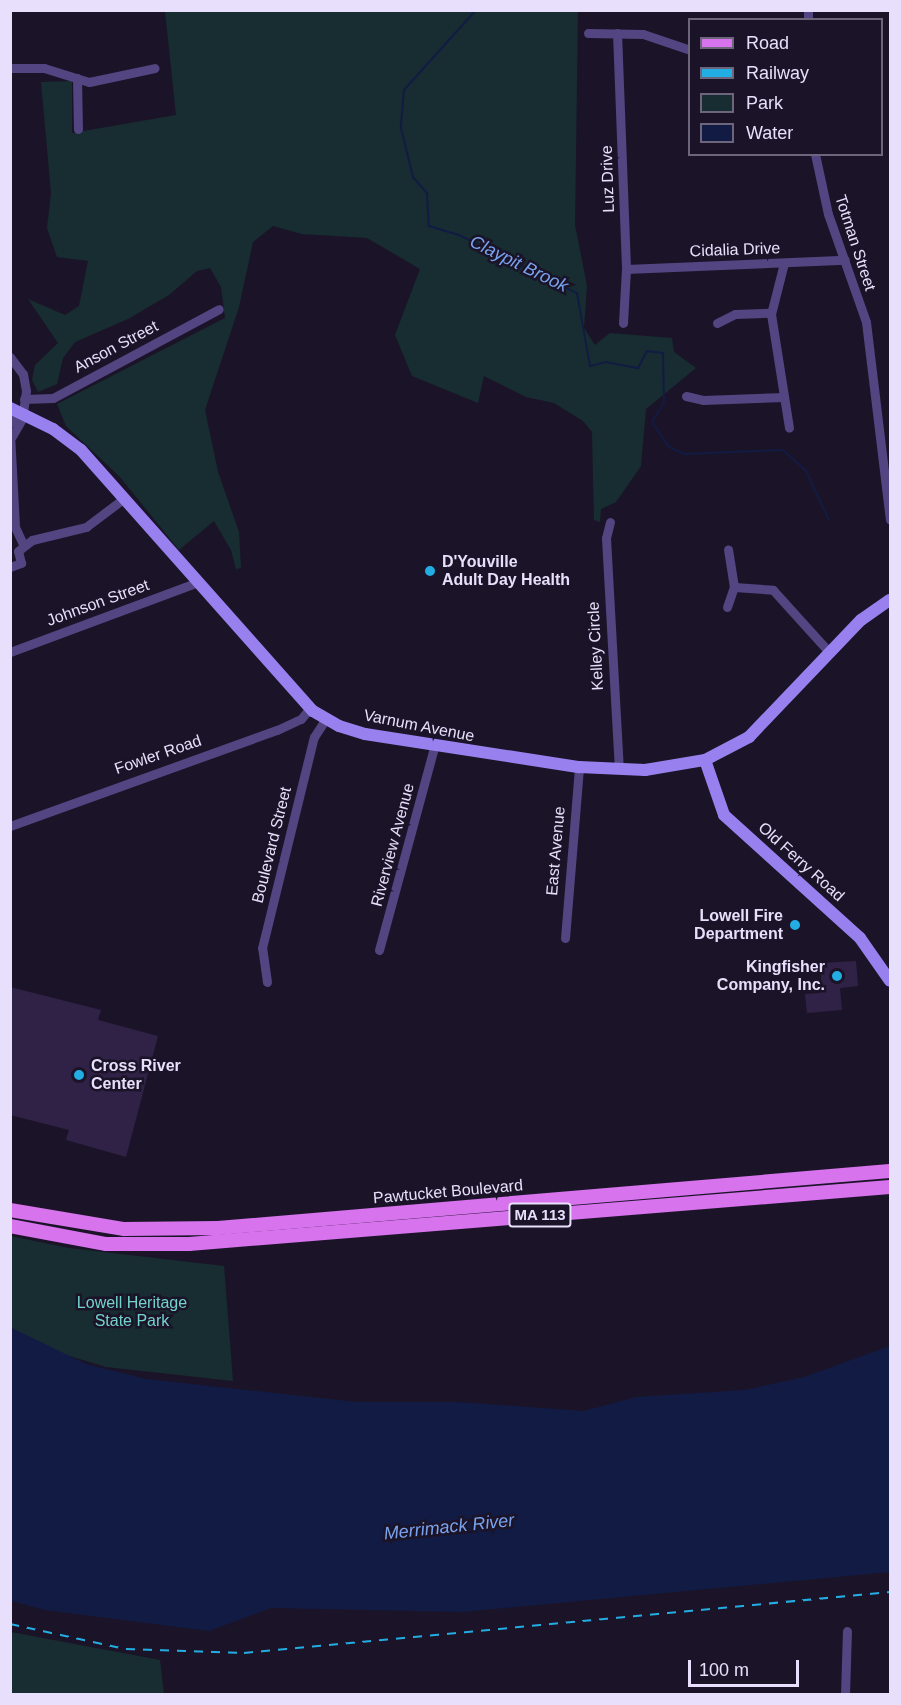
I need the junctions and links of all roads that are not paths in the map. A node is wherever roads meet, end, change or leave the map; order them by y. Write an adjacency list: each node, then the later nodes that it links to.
1 (588, 33): 2 (street)
2 (617, 33): 3 (street); 11 (street, Luz Drive)
3 (688, 49)
4 (10, 68): 6 (street)
5 (155, 68): 6 (street)
6 (77, 78): 7 (street)
7 (78, 129)
8 (814, 156): 9 (street, Totman Street)
9 (845, 260): 10 (street, Cidalia Drive); 24 (street, Totman Street)
10 (784, 263): 11 (street, Cidalia Drive); 13 (street)
11 (626, 269): 14 (street, Luz Drive)
12 (219, 309): 19 (street, Anson Street)
13 (771, 313): 15 (street); 18 (street)
14 (623, 323)
15 (717, 323)
16 (10, 357): 19 (street)
17 (686, 396): 18 (street)
18 (784, 397): 22 (street)
19 (24, 399): 20 (street)
20 (15, 410): 21 (street); 23 (street); 25 (main road, Varnum Avenue)
21 (10, 423)
22 (789, 428)
23 (11, 435): 28 (street)
24 (887, 457): 26 (street, Totman Street)
25 (123, 499): 28 (street); 31 (main road, Varnum Avenue)
26 (891, 520)
27 (610, 522): 42 (street, Kelley Circle)
28 (17, 549): 30 (street)
29 (728, 549): 32 (street)
30 (10, 567)
31 (196, 583): 35 (street, Johnson Street); 37 (main road, Varnum Avenue)
32 (734, 587): 34 (street); 36 (street)
33 (891, 600): 36 (main road, Varnum Avenue)
34 (727, 607)
35 (10, 652)
36 (830, 653): 40 (main road, Varnum Avenue)
37 (310, 708): 38 (main road, Varnum Avenue); 43 (street, Fowler Road)
38 (325, 720): 39 (main road, Varnum Avenue); 47 (street, Boulevard Street)
39 (434, 747): 41 (main road, Varnum Avenue); 45 (street, Riverview Avenue)
40 (705, 760): 42 (main road, Varnum Avenue); 46 (main road, Old Ferry Road)
41 (579, 767): 42 (main road, Varnum Avenue); 44 (street, East Avenue)
42 (619, 770)
43 (10, 826)
44 (565, 938)
45 (379, 950)
46 (891, 981)
47 (267, 982)
48 (891, 1171): 50 (main road, Pawtucket Boulevard / MA 113)
49 (891, 1187): 51 (main road, Pawtucket Boulevard / MA 113)
50 (10, 1210)
51 (10, 1226)
52 (847, 1631): 53 (street)
53 (846, 1695)

